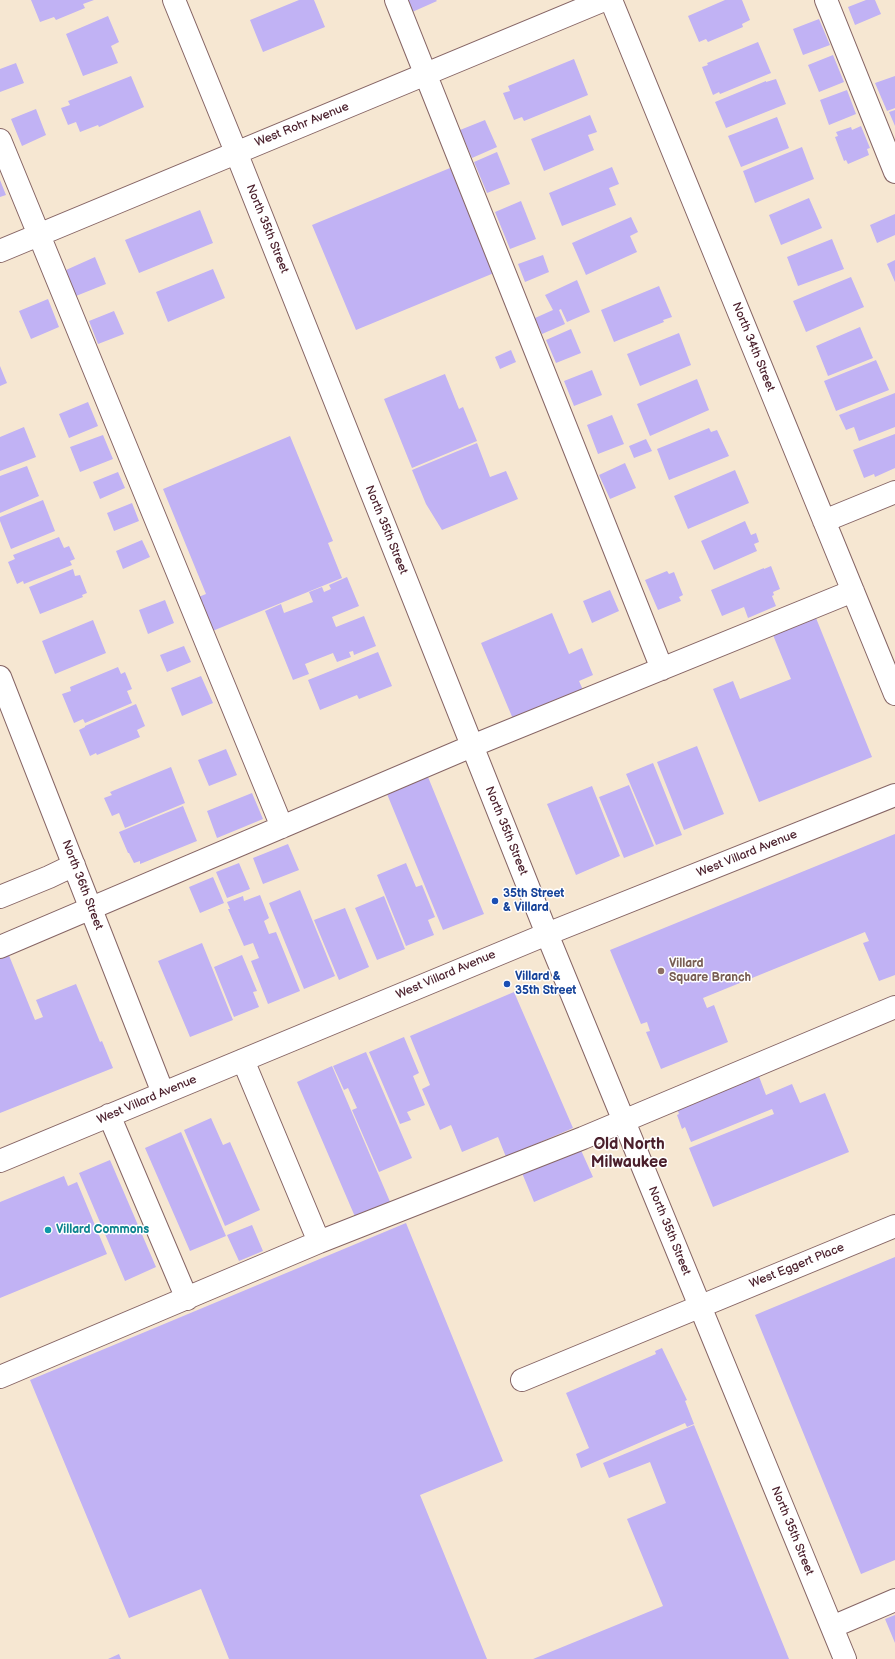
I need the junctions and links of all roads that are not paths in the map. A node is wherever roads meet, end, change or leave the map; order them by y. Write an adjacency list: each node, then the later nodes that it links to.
1 (174, 0): 8 (street, North 35th Street)
2 (396, 0): 6 (street)
3 (604, 0): 6 (street, West Rohr Avenue)
4 (611, 0): 13 (street, North 34th Street)
5 (826, 0): 9 (street)
6 (426, 73): 8 (street, West Rohr Avenue); 15 (street)
7 (0, 140): 10 (street)
8 (236, 152): 10 (street, West Rohr Avenue); 18 (street, North 35th Street)
9 (895, 172)
10 (38, 235): 11 (street, West Rohr Avenue); 20 (street)
11 (0, 251)
12 (895, 492): 13 (street)
13 (824, 521): 14 (street, North 34th Street)
14 (853, 591): 15 (street); 17 (street, North 34th Street)
15 (662, 669): 18 (street)
16 (0, 677): 21 (street, North 36th Street)
17 (895, 694)
18 (472, 746): 20 (street); 24 (street, North 35th Street)
19 (895, 795): 24 (street, West Villard Avenue)
20 (282, 827): 23 (street)
21 (74, 865): 22 (street); 23 (street, North 36th Street)
22 (0, 898)
23 (90, 907): 25 (street); 28 (street, North 36th Street)
24 (547, 934): 27 (street, West Villard Avenue); 30 (street, North 35th Street)
25 (0, 947)
26 (895, 1007): 30 (street)
27 (243, 1060): 28 (street, West Villard Avenue); 33 (street)
28 (163, 1093): 29 (street, West Villard Avenue)
29 (109, 1115): 31 (street, West Villard Avenue); 34 (street)
30 (624, 1120): 33 (street); 35 (street, North 35th Street)
31 (0, 1161)
32 (895, 1226): 35 (street, West Eggert Place)
33 (319, 1242): 34 (street)
34 (187, 1298): 36 (street)
35 (700, 1306): 37 (street, West Eggert Place); 39 (street, North 35th Street)
36 (0, 1377)
37 (522, 1380)
38 (895, 1600): 39 (street)
39 (832, 1627): 40 (street, North 35th Street)
40 (845, 1659)

